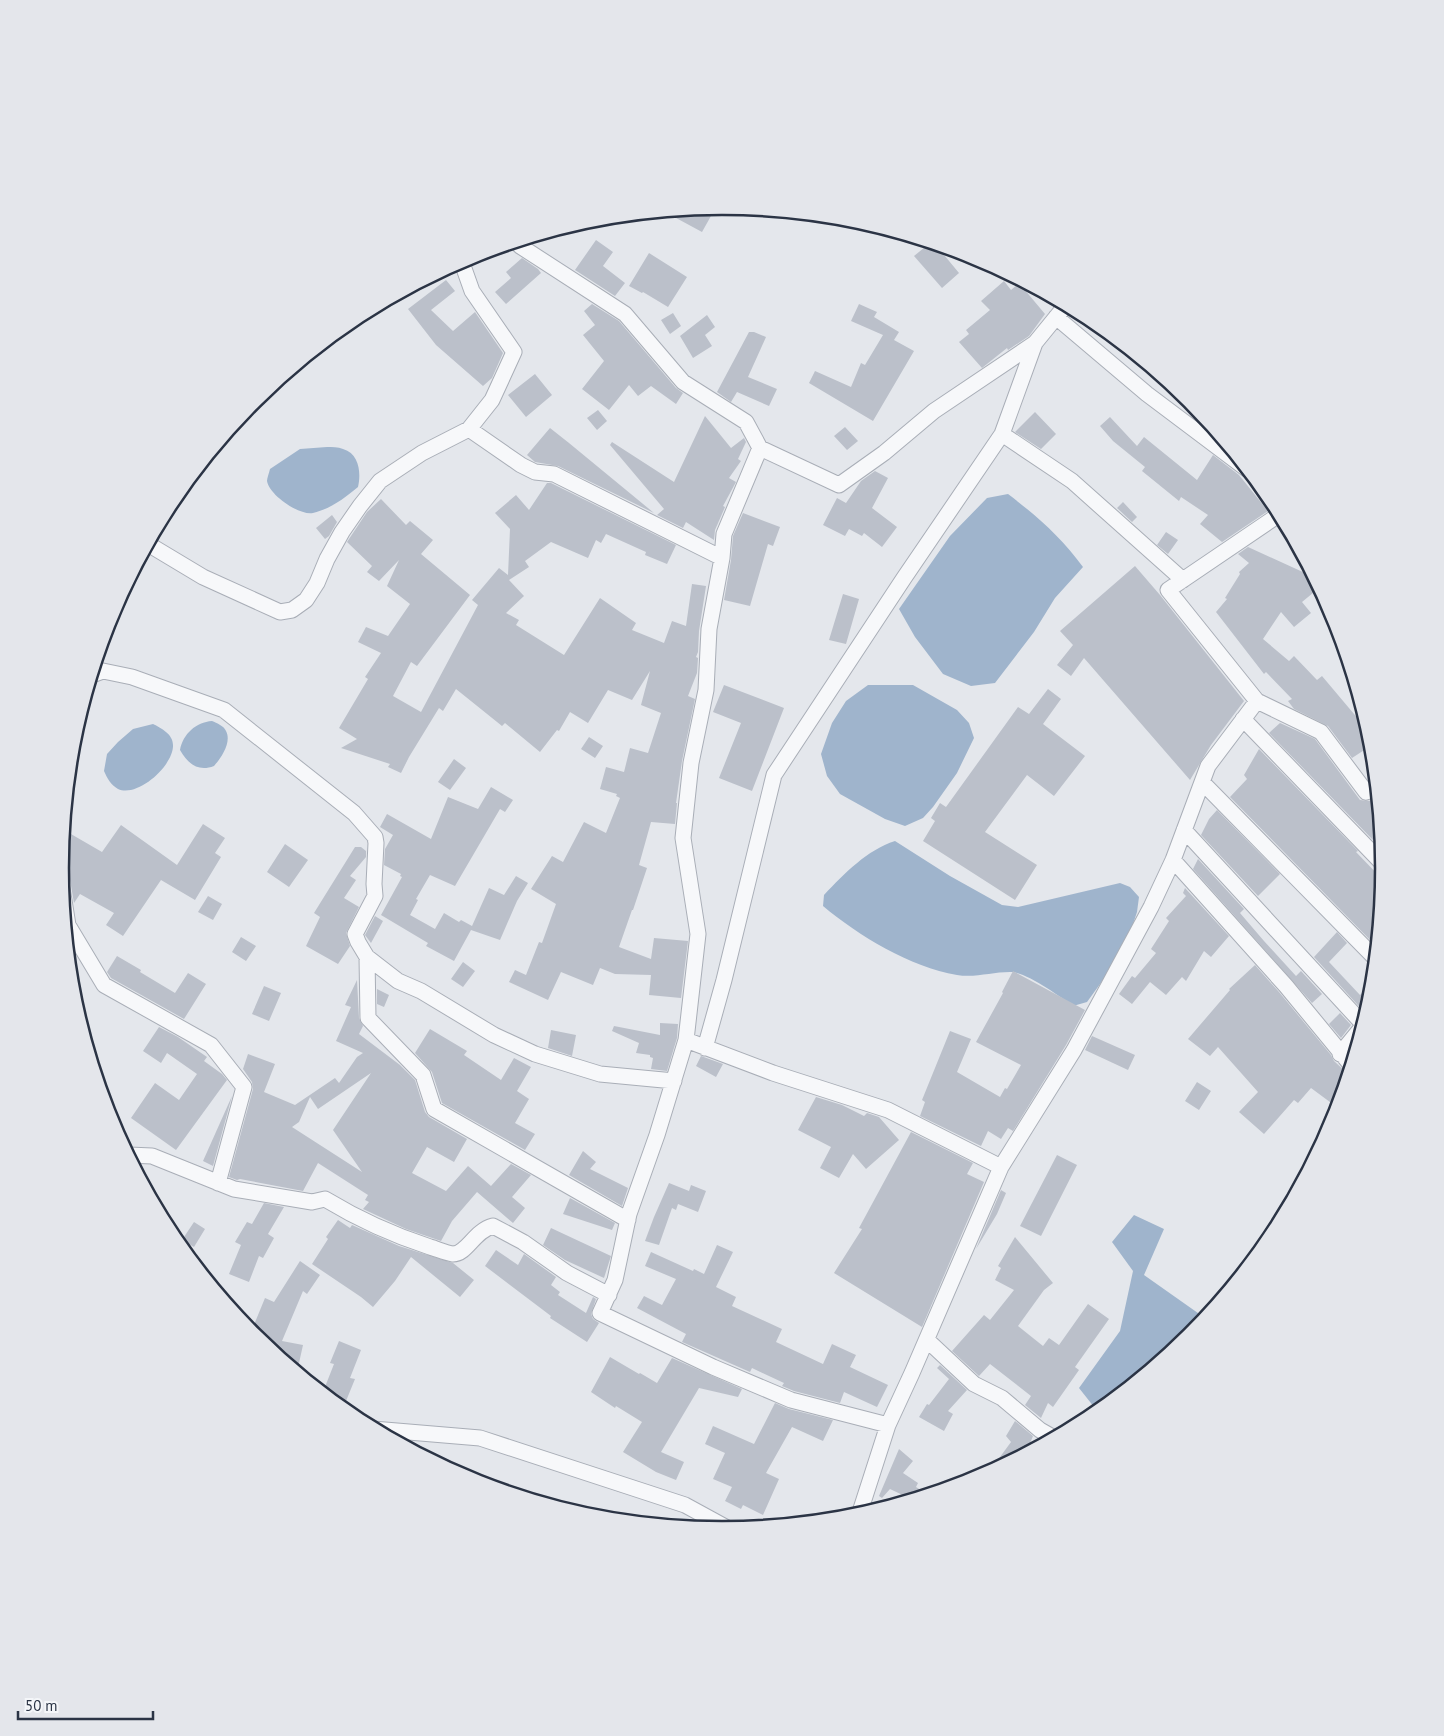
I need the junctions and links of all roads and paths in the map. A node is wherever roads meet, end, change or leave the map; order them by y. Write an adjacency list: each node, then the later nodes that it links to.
1 (521, 246): 8 (street)
2 (464, 268): 6 (street)
3 (1062, 310): 4 (street)
4 (1056, 317): 5 (street); 9 (street)
5 (1035, 343): 7 (street); 8 (street)
6 (469, 429): 11 (street); 12 (street)
7 (1002, 434): 13 (street); 28 (street)
8 (760, 448): 12 (street)
9 (1227, 454)
10 (1274, 518): 13 (street)
11 (153, 547)
12 (722, 558): 27 (street)
13 (1183, 580): 15 (street)
14 (99, 673): 24 (street)
15 (1257, 701): 16 (street); 18 (street)
16 (1243, 719): 17 (street); 20 (street)
17 (1202, 782): 19 (street); 23 (street)
18 (1371, 790)
19 (1184, 830): 21 (street); 25 (street)
20 (1375, 855)
21 (1173, 860): 29 (street); 33 (street)
22 (72, 932): 34 (street)
23 (1370, 953)
24 (367, 957): 31 (street); 35 (street)
25 (1356, 1023)
26 (1353, 1038): 29 (street)
27 (686, 1040): 28 (street); 31 (street)
28 (705, 1048): 33 (street)
29 (1340, 1054): 30 (street)
30 (1346, 1060)
31 (674, 1081): 35 (street)
32 (135, 1155): 34 (street)
33 (1001, 1168): 37 (street)
34 (218, 1183): 36 (street)
35 (628, 1220): 36 (street)
36 (609, 1295): 38 (street)
37 (927, 1340): 38 (street); 40 (street)
38 (888, 1425): 41 (street)
39 (389, 1430): 42 (street)
40 (1048, 1435)
41 (862, 1506)
42 (714, 1521)

